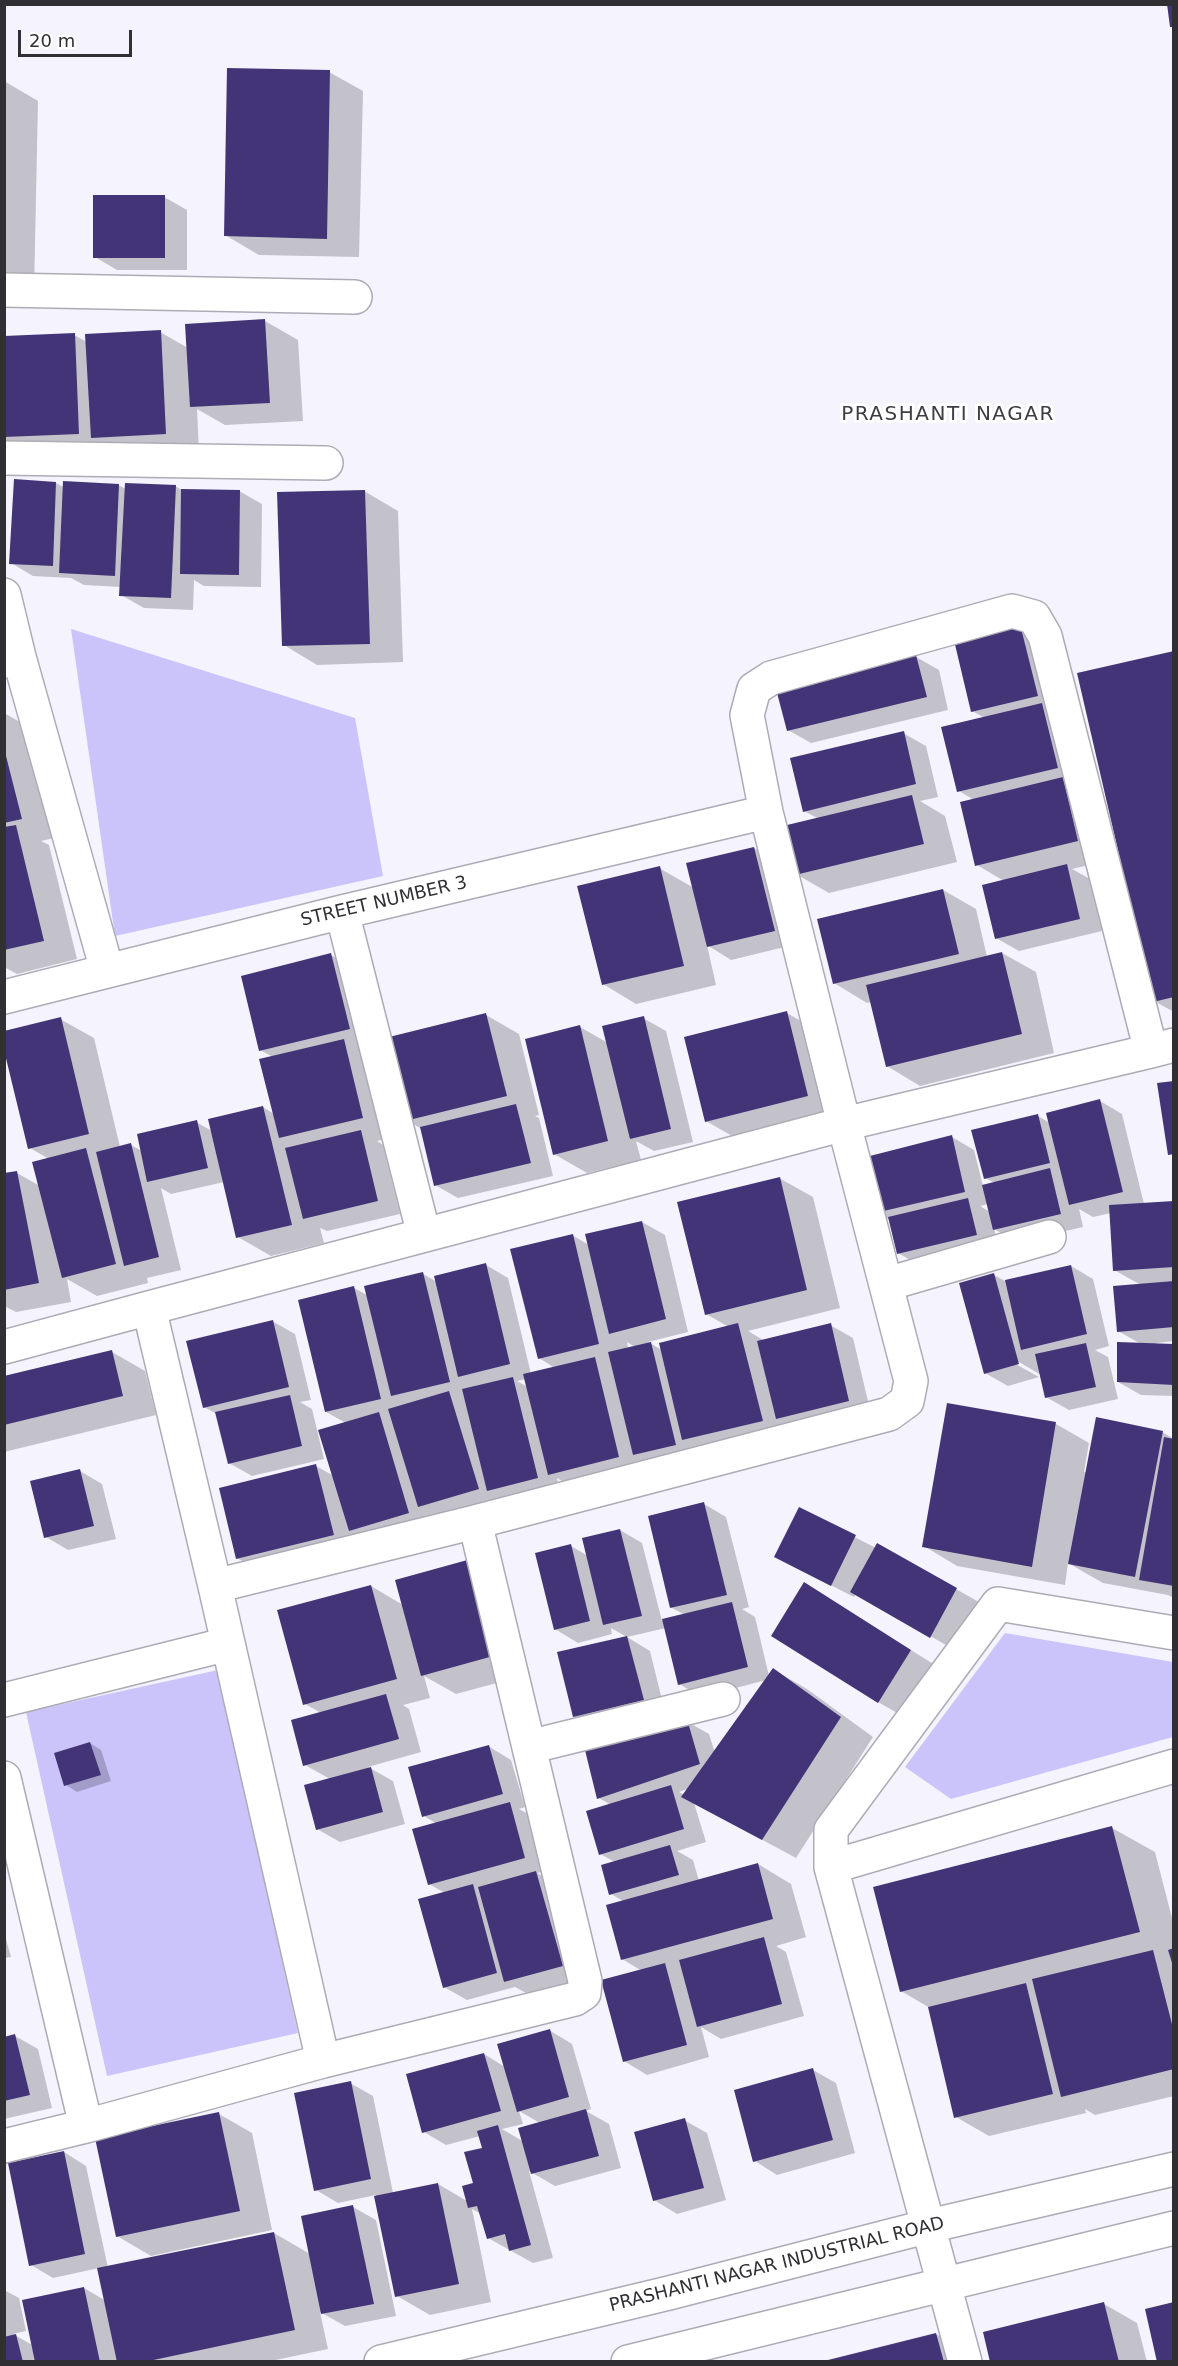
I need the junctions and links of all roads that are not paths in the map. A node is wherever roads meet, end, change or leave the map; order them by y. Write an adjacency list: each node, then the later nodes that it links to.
1 (4, 290): 2 (street)
2 (355, 297)
3 (4, 458): 4 (street)
4 (326, 463)
5 (4, 595): 6 (street)
6 (12, 659): 9 (street)
7 (766, 812): 8 (street, STREET NUMBER 3); 11 (street); 12 (street)
8 (342, 912): 9 (street, STREET NUMBER 3); 13 (street)
9 (107, 970): 10 (street, STREET NUMBER 3)
10 (4, 997)
11 (1162, 1048): 12 (street)
12 (844, 1124): 13 (street); 15 (street)
13 (424, 1235): 16 (street)
14 (1049, 1237): 15 (street)
15 (887, 1284): 18 (street)
16 (148, 1308): 17 (street); 19 (street)
17 (4, 1347)
18 (475, 1522): 19 (street); 24 (street)
19 (216, 1586): 21 (street)
20 (1173, 1633): 27 (street)
21 (228, 1644): 23 (street); 28 (street)
22 (723, 1699): 24 (street)
23 (4, 1700)
24 (529, 1747): 28 (street)
25 (1173, 1766): 27 (street)
26 (4, 1778): 29 (street)
27 (831, 1867): 32 (street)
28 (323, 2061): 29 (street)
29 (86, 2126): 30 (street)
30 (4, 2146)
31 (1173, 2169): 32 (street, PRASHANTI NAGAR INDUSTRIAL ROAD)
32 (929, 2226): 34 (street); 35 (street, PRASHANTI NAGAR INDUSTRIAL ROAD)
33 (1173, 2228): 34 (street)
34 (945, 2283): 36 (street); 37 (street)
35 (381, 2361)
36 (628, 2361)
37 (965, 2361)

